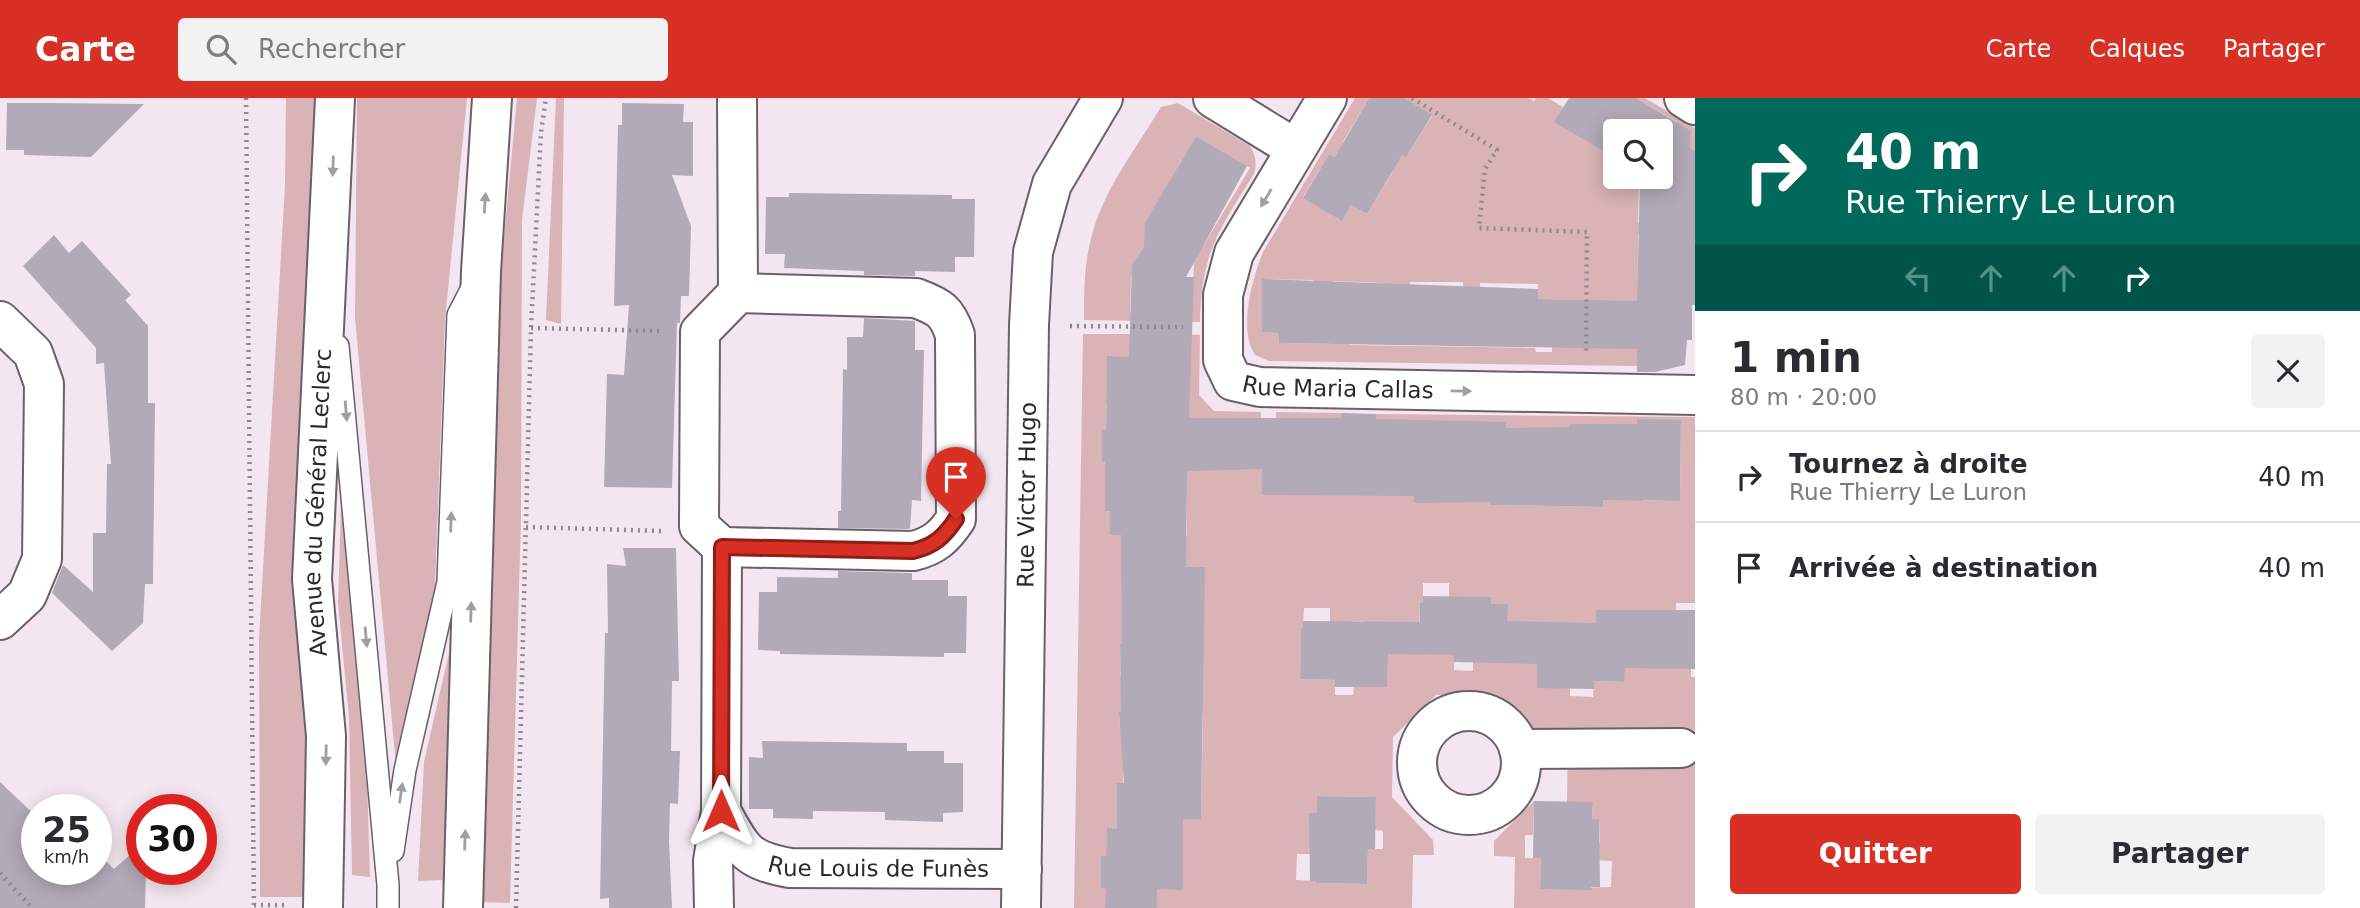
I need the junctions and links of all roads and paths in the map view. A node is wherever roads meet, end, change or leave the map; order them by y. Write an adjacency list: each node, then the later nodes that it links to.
1 (246, 98): 33 (path)
2 (335, 98): 13 (street, Avenue du Général Leclerc, one-way to 13)
3 (492, 98): 14 (street, one-way to 3)
4 (546, 98): 19 (path)
5 (737, 98): 15 (street)
6 (1103, 98): 17 (street, Rue Victor Hugo)
7 (1213, 98): 12 (street)
8 (1327, 98): 12 (street, Rue Maria Callas)
9 (1412, 98): 21 (path)
10 (1684, 98): 11 (street)
11 (1695, 105)
12 (1296, 149): 18 (street, Rue Maria Callas, one-way to 18)
13 (328, 270): 31 (lane, one-way to 31); 34 (street, Avenue du Général Leclerc, one-way to 34)
14 (481, 271): 31 (lane, one-way to 14); 36 (street, one-way to 14)
15 (737, 293): 20 (street); 24 (street)
16 (0, 321): 25 (street)
17 (1029, 325): 18 (path); 29 (street, Rue Victor Hugo)
18 (1223, 327): 21 (street, Rue Maria Callas, one-way to 21)
19 (531, 328): 20 (path); 23 (path)
20 (700, 332): 24 (street, Rue Louis de Funès)
21 (1585, 394): 22 (street, Rue Maria Callas)
22 (1695, 395)
23 (526, 527): 24 (path); 37 (path)
24 (710, 536): 28 (street, Rue Louis de Funès)
25 (0, 620)
26 (1681, 748): 27 (street)
27 (1519, 749)
28 (721, 811): 29 (street, Rue Louis de Funès); 38 (street, Rue Louis de Funès)
29 (1022, 869): 39 (street, Rue Victor Hugo)
30 (0, 873): 32 (path)
31 (388, 885): 35 (lane)
32 (32, 908)
33 (254, 908)
34 (323, 908)
35 (388, 908)
36 (463, 908)
37 (516, 908)
38 (714, 908)
39 (1021, 908)

